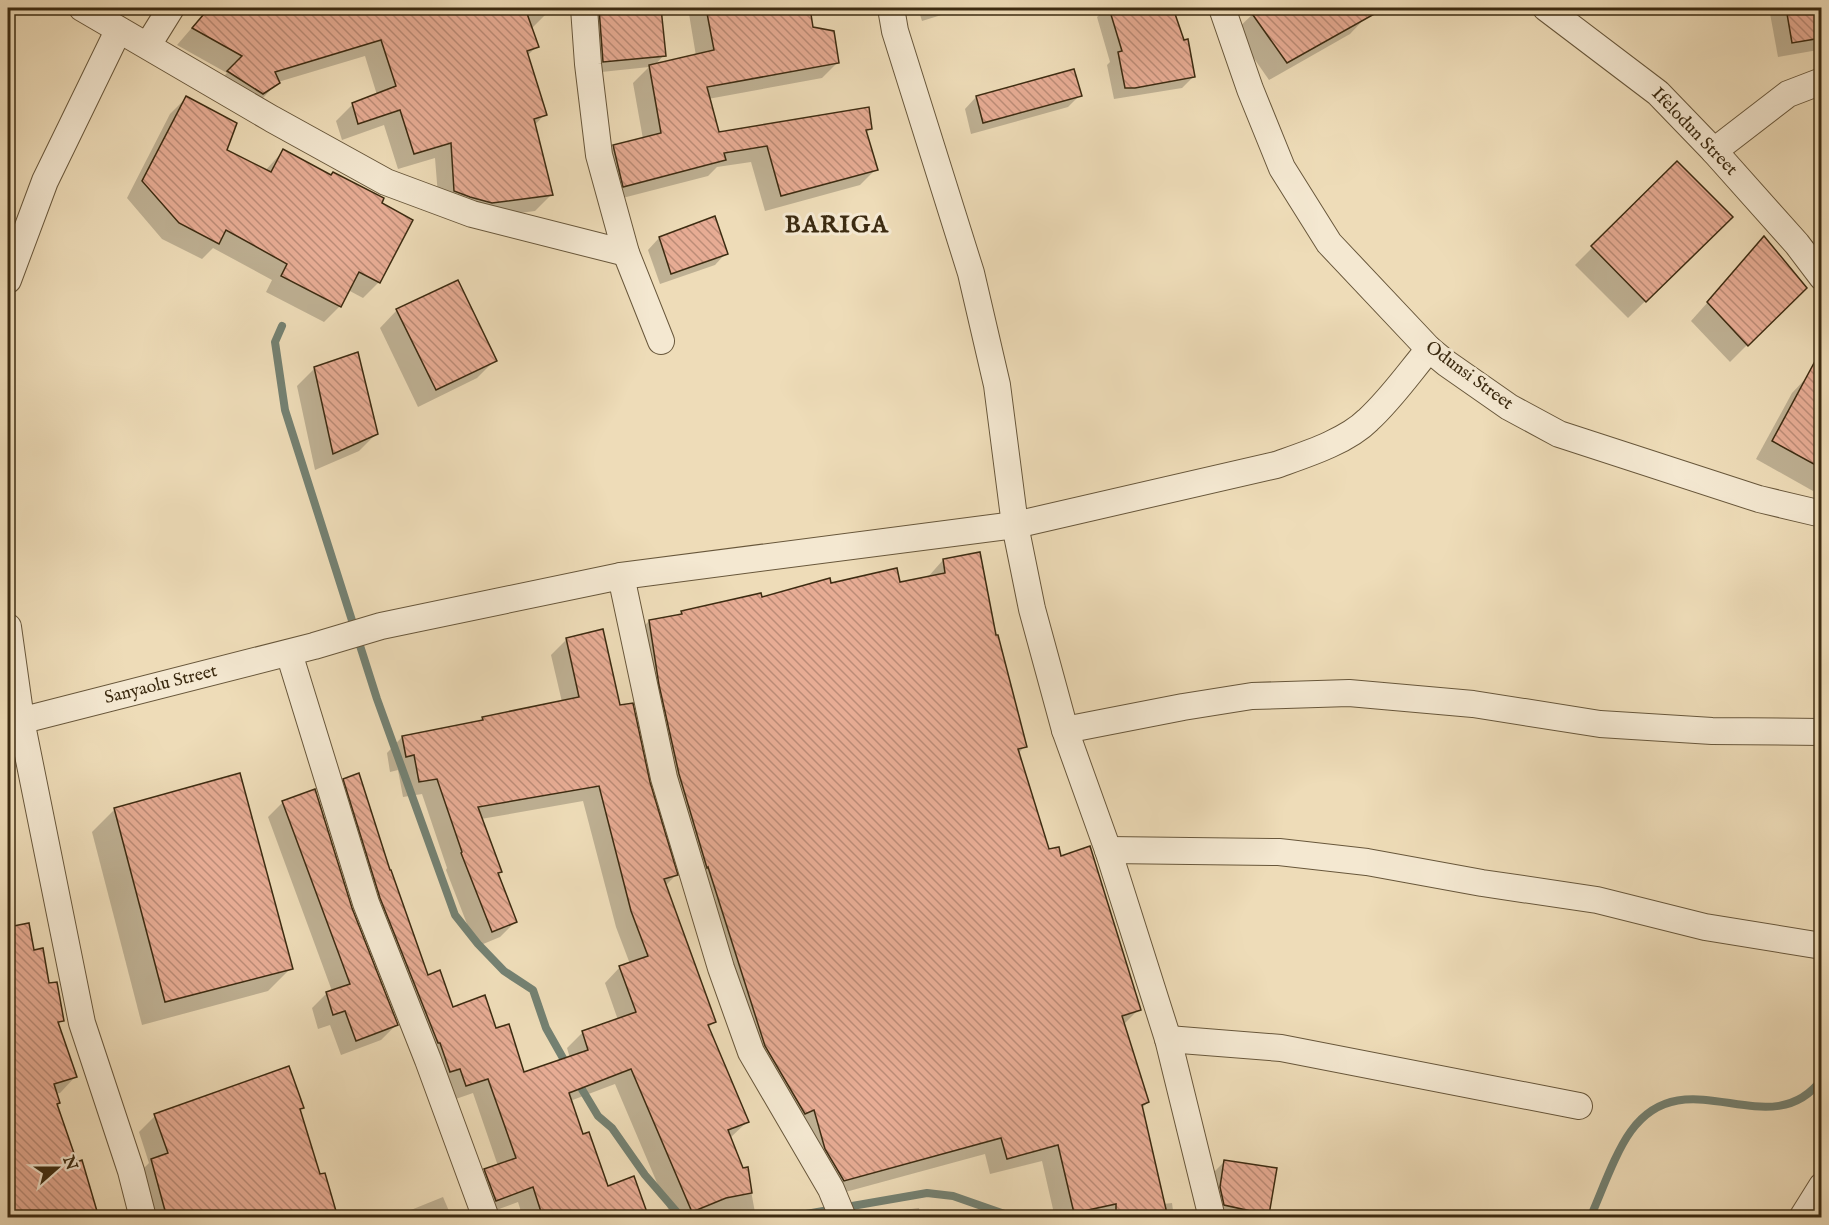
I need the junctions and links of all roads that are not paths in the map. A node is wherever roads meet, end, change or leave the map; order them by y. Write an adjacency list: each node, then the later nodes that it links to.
1 (82, 8): 7 (street)
2 (171, 8): 8 (street)
3 (584, 8): 11 (street)
4 (891, 8): 17 (street)
5 (1222, 8): 15 (street, Odunsi Street)
6 (1546, 8): 10 (street, Ifelodun Street)
7 (118, 31): 8 (street); 13 (street)
8 (148, 45): 11 (street)
9 (1821, 81): 10 (street)
10 (1714, 151): 12 (street, Ifelodun Street)
11 (626, 253): 14 (street)
12 (1821, 277)
13 (8, 280)
14 (661, 341)
15 (1429, 349): 16 (street, Odunsi Street); 17 (street, Sanyaolu Street)
16 (1821, 514)
17 (1015, 525): 18 (street, Sanyaolu Street); 22 (street)
18 (621, 576): 20 (street, Sanyaolu Street); 31 (street)
19 (8, 627): 21 (street)
20 (289, 653): 21 (street, Sanyaolu Street); 30 (street)
21 (14, 722): 29 (street)
22 (1065, 730): 23 (street); 24 (street)
23 (1821, 732)
24 (1108, 850): 25 (street); 26 (street)
25 (1821, 946)
26 (1168, 1040): 27 (street); 32 (street)
27 (1579, 1106)
28 (1821, 1186): 33 (street)
29 (143, 1218)
30 (486, 1218)
31 (843, 1218)
32 (1212, 1218)
33 (1802, 1218)

